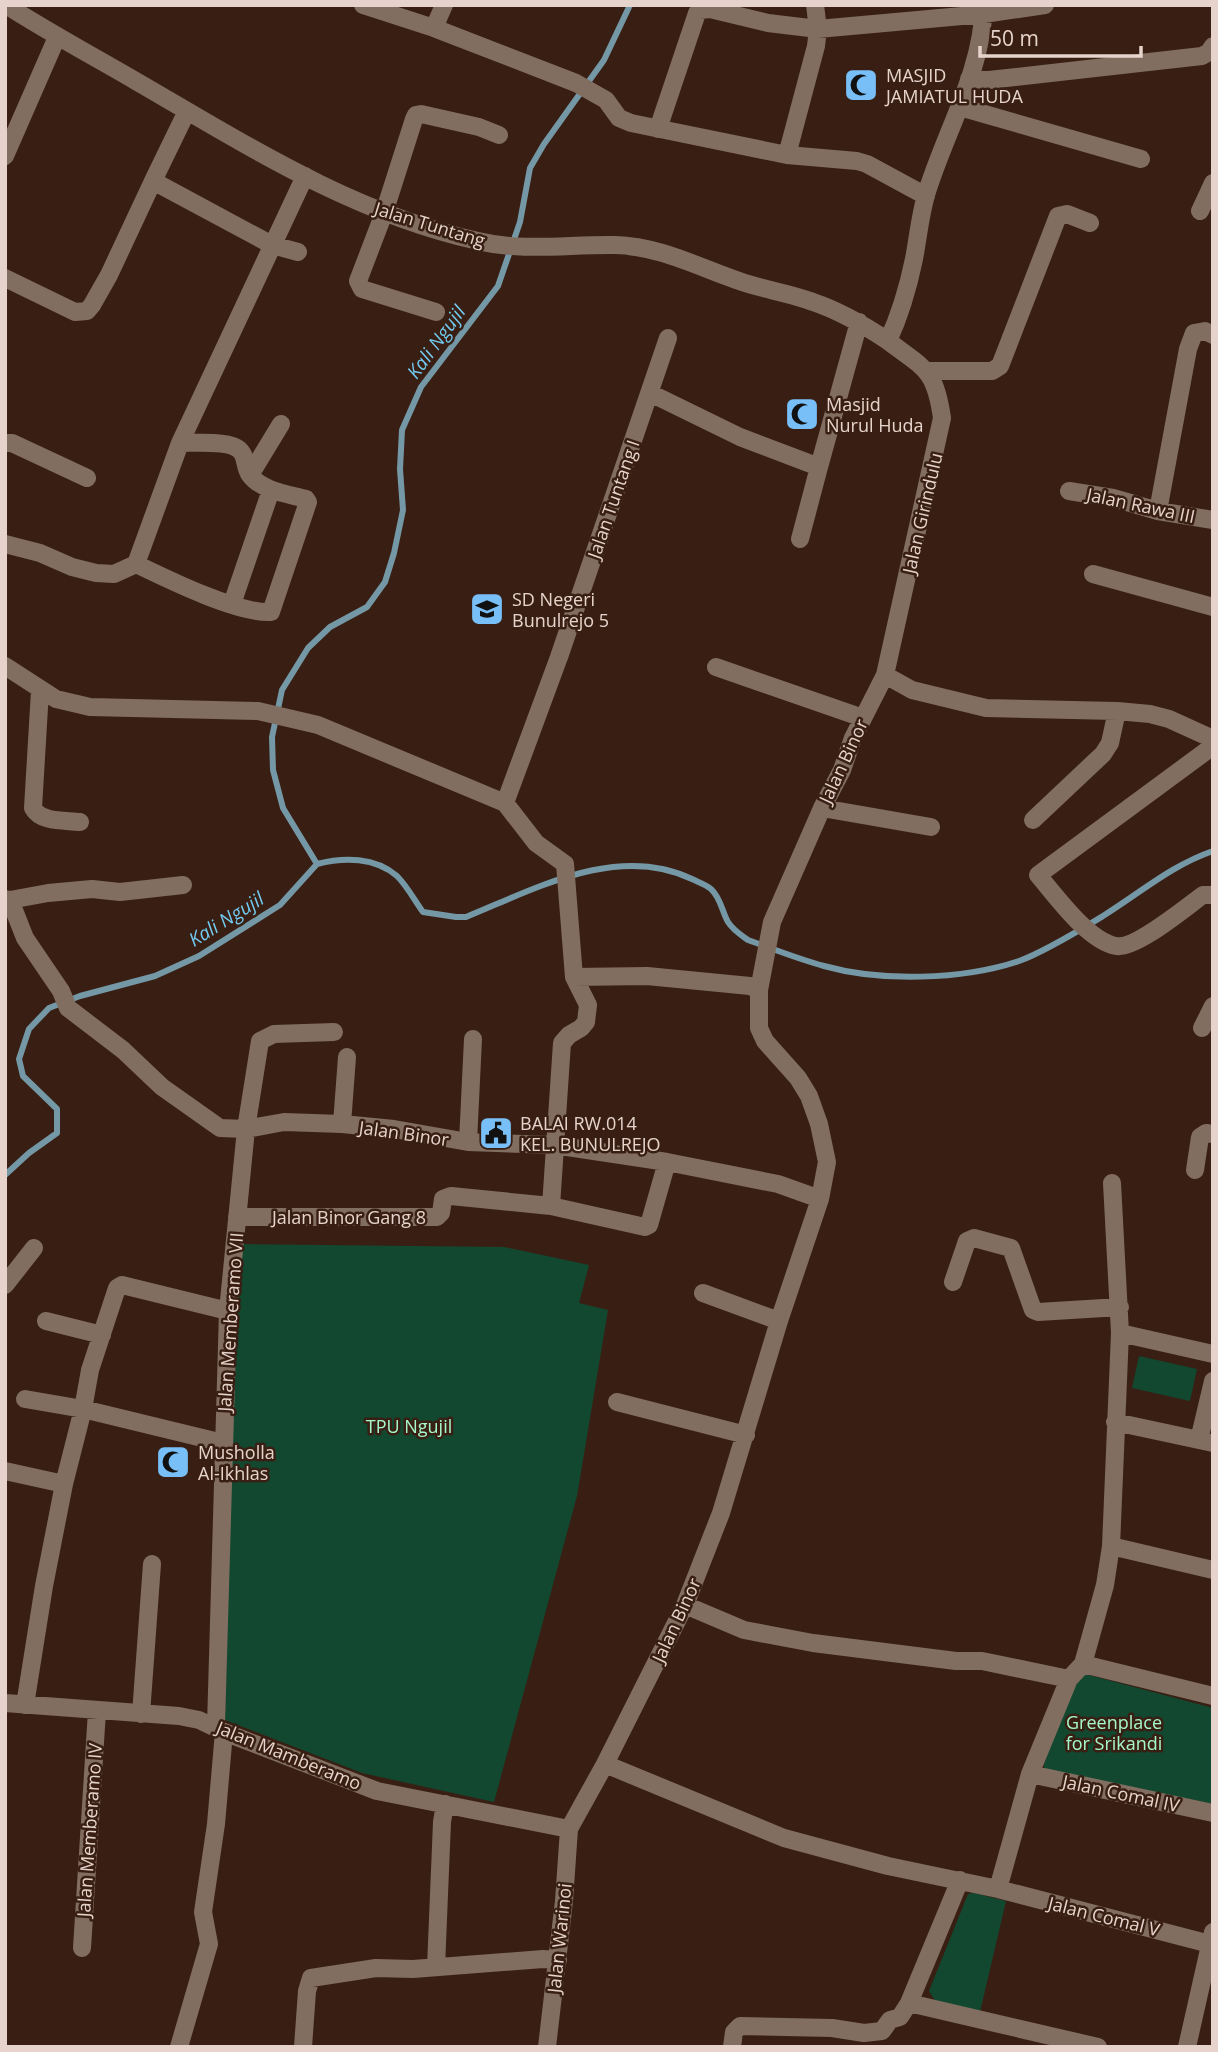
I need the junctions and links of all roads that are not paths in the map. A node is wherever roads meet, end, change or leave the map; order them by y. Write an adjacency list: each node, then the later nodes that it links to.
1 (6, 5): 9 (street, Jalan Tuntang)
2 (363, 5): 7 (street)
3 (444, 5): 7 (street)
4 (815, 5): 8 (street)
5 (1045, 5): 6 (street)
6 (984, 9): 8 (street); 11 (street)
7 (434, 28): 14 (street)
8 (818, 29): 14 (street); 16 (street)
9 (57, 37): 13 (street, Jalan Tuntang); 17 (street)
10 (1213, 46): 11 (street)
11 (969, 79): 12 (street)
12 (960, 107): 18 (street); 22 (street)
13 (187, 111): 19 (street, Jalan Tuntang); 20 (street)
14 (658, 130): 16 (street)
15 (499, 135): 24 (street)
16 (787, 155): 22 (street)
17 (5, 156)
18 (1141, 159)
19 (305, 176): 24 (street, Jalan Tuntang); 26 (street)
20 (153, 181): 26 (street); 28 (street)
21 (1213, 183): 23 (street)
22 (926, 196): 33 (street)
23 (1200, 211)
24 (384, 212): 29 (street); 30 (street, Jalan Tuntang)
25 (1090, 223): 34 (street)
26 (272, 245): 27 (street); 38 (street)
27 (298, 252)
28 (5, 278)
29 (436, 312)
30 (859, 322): 33 (street, Jalan Tuntang); 39 (street)
31 (1213, 335): 44 (street)
32 (668, 338): 35 (street, Jalan Tuntang I)
33 (888, 341): 34 (street)
34 (928, 371): 54 (street, Jalan Girindulu)
35 (649, 393): 39 (street); 60 (street, Jalan Tuntang I)
36 (281, 424): 40 (street)
37 (5, 443): 41 (street)
38 (180, 443): 40 (street); 48 (street)
39 (819, 467): 46 (street)
40 (250, 475): 42 (street)
41 (87, 478)
42 (271, 490): 50 (street); 50 (street)
43 (1069, 491): 44 (street, Jalan Rawa III)
44 (1157, 511): 45 (street, Jalan Rawa III)
45 (1213, 520)
46 (800, 539)
47 (5, 544): 48 (street)
48 (136, 564): 50 (street)
49 (1093, 574): 51 (street)
50 (232, 604)
51 (1213, 607)
52 (5, 666): 55 (street)
53 (716, 667): 57 (street)
54 (885, 675): 56 (street); 57 (street, Jalan Binor)
55 (40, 691): 60 (street); 63 (street)
56 (1117, 711): 58 (street); 62 (street)
57 (863, 718): 61 (street, Jalan Binor)
58 (1213, 739)
59 (1213, 746): 66 (street)
60 (505, 803): 68 (street)
61 (822, 808): 64 (street); 69 (street, Jalan Binor)
62 (1033, 820)
63 (80, 822)
64 (931, 827)
65 (183, 885): 67 (street)
66 (1213, 895)
67 (8, 899): 76 (street, Jalan Binor)
68 (575, 977): 69 (street); 79 (street)
69 (759, 990): 83 (street, Jalan Binor)
70 (1213, 1006): 71 (street)
71 (1202, 1028)
72 (334, 1032): 76 (street, Jalan Memberamo VII)
73 (473, 1039): 78 (street)
74 (347, 1057): 75 (street)
75 (342, 1124): 76 (street, Jalan Binor); 78 (street, Jalan Binor)
76 (246, 1129): 85 (street, Jalan Memberamo VII)
77 (1213, 1134): 81 (street)
78 (468, 1142): 79 (street, Jalan Binor)
79 (554, 1145): 80 (street, Jalan Binor); 84 (street)
80 (667, 1162): 83 (street, Jalan Binor); 84 (street)
81 (1195, 1170)
82 (1112, 1183): 90 (street)
83 (820, 1199): 93 (street, Jalan Binor)
84 (551, 1206): 85 (street, Jalan Binor Gang 8)
85 (237, 1217): 91 (street, Jalan Memberamo VII)
86 (34, 1248): 88 (street)
87 (953, 1282): 90 (street)
88 (5, 1285)
89 (703, 1293): 93 (street)
90 (1120, 1307): 94 (street)
91 (228, 1311): 95 (street); 104 (street, Jalan Memberamo VII)
92 (46, 1321): 95 (street)
93 (779, 1321): 102 (street, Jalan Binor)
94 (1121, 1333): 96 (street); 101 (street)
95 (102, 1335): 100 (street)
96 (1213, 1354)
97 (1213, 1381): 103 (street)
98 (25, 1399): 100 (street)
99 (617, 1402): 102 (street)
100 (83, 1409): 104 (street); 106 (street)
101 (1115, 1422): 103 (street); 107 (street)
102 (746, 1435): 110 (street, Jalan Binor)
103 (1206, 1442)
104 (223, 1443): 118 (street, Jalan Memberamo VII)
105 (5, 1471): 106 (street)
106 (64, 1484): 115 (street)
107 (1111, 1546): 109 (street); 111 (street)
108 (152, 1564): 117 (street)
109 (1213, 1570)
110 (685, 1605): 112 (street); 119 (street, Jalan Binor)
111 (1083, 1664): 112 (street); 113 (street)
112 (1069, 1679): 120 (street)
113 (1213, 1696)
114 (5, 1703): 115 (street, Jalan Mamberamo)
115 (25, 1705): 116 (street, Jalan Mamberamo)
116 (97, 1711): 117 (street, Jalan Mamberamo); 127 (street, Jalan Memberamo IV)
117 (141, 1714): 118 (street, Jalan Mamberamo)
118 (220, 1729): 121 (street, Jalan Mamberamo); 131 (street, Jalan Memberamo VII)
119 (605, 1764): 123 (street, Jalan Binor); 124 (street, Jalan Comal V)
120 (1030, 1774): 122 (street, Jalan Comal IV); 125 (street)
121 (445, 1804): 123 (street, Jalan Mamberamo); 129 (street)
122 (1213, 1813)
123 (569, 1829): 128 (street, Jalan Warinoi)
124 (960, 1880): 125 (street, Jalan Comal V); 130 (street)
125 (998, 1889): 126 (street, Jalan Comal V)
126 (1211, 1938): 136 (street)
127 (82, 1948)
128 (558, 1960): 129 (street); 133 (street, Jalan Warinoi)
129 (436, 1966): 132 (street)
130 (909, 2003): 134 (street); 135 (street)
131 (179, 2047)
132 (303, 2047)
133 (547, 2047)
134 (733, 2047)
135 (1098, 2047)
136 (1187, 2047)

